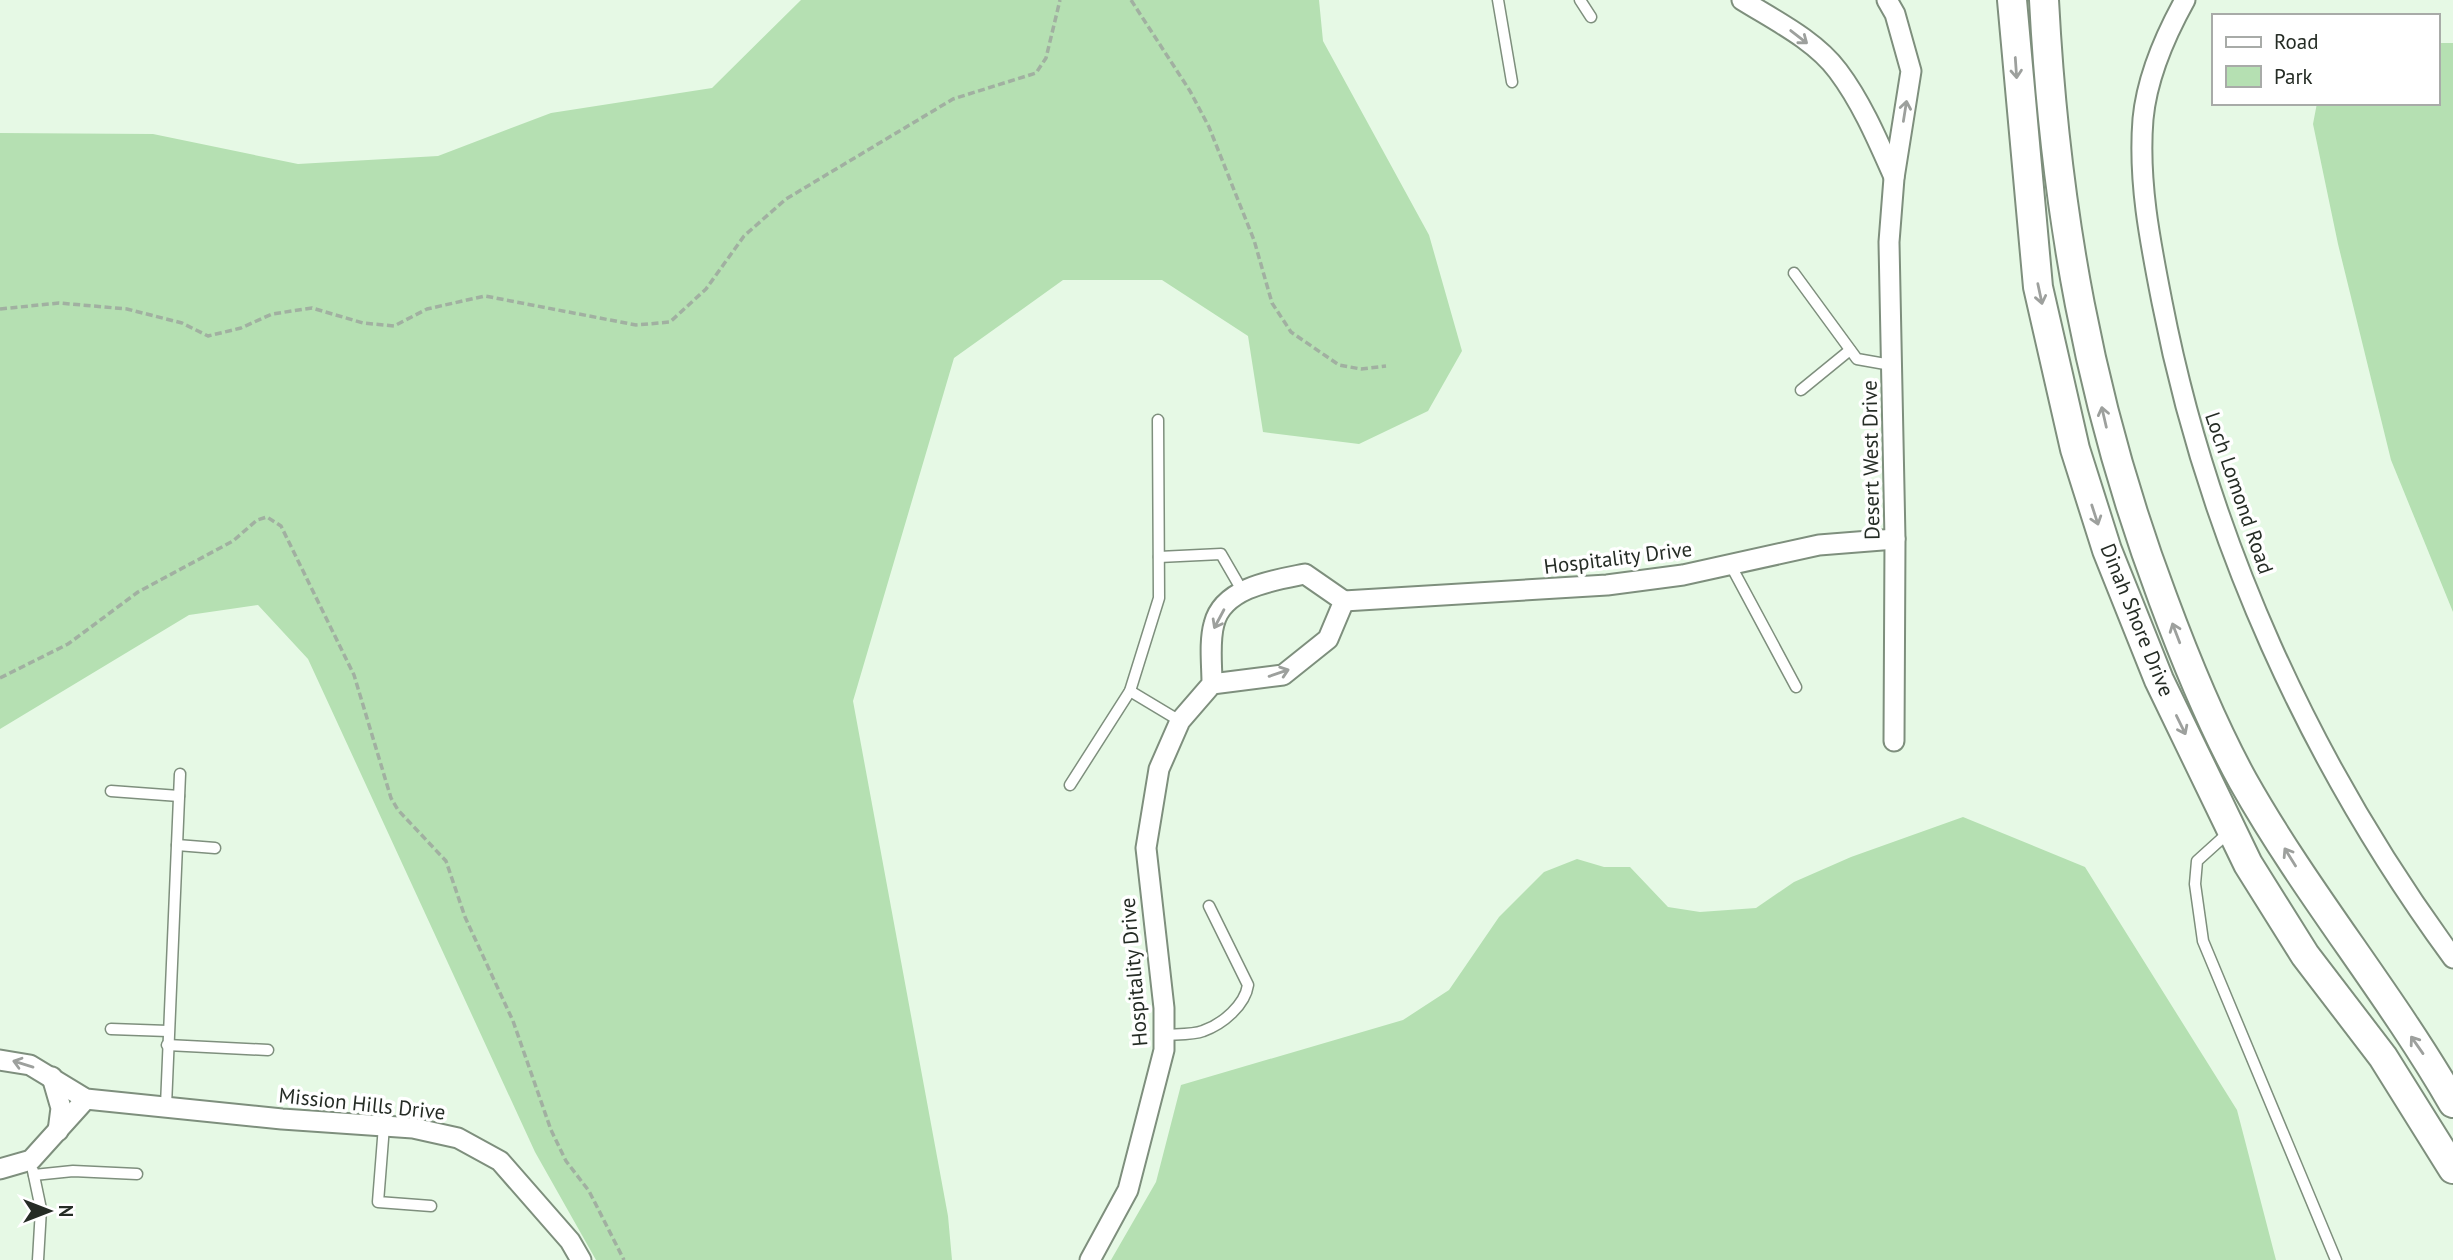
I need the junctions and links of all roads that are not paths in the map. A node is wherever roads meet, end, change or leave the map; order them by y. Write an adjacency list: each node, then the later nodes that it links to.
1 (1498, 0): 9 (lane)
2 (1580, 0): 8 (lane)
3 (1742, 0): 10 (street, Desert West Drive, one-way to 10)
4 (1887, 0): 10 (street, Desert West Drive, one-way to 4)
5 (2012, 0): 30 (main road, Dinah Shore Drive, one-way to 30)
6 (2044, 0): 43 (main road, Dinah Shore Drive, one-way to 6)
7 (2185, 0): 34 (street, Loch Lomond Road)
8 (1591, 18)
9 (1512, 82)
10 (1894, 178): 13 (street, Desert West Drive)
11 (1794, 273): 12 (lane)
12 (1850, 350): 13 (lane); 14 (lane)
13 (1891, 365): 16 (street, Desert West Drive)
14 (1801, 390)
15 (1158, 420): 17 (lane)
16 (1895, 539): 18 (street, Hospitality Drive); 25 (street, Desert West Drive)
17 (1159, 557): 19 (lane); 23 (lane)
18 (1730, 564): 20 (street, Hospitality Drive); 22 (lane)
19 (1243, 593): 20 (street); 21 (street, one-way to 21)
20 (1344, 601): 21 (street, one-way to 20)
21 (1212, 684): 24 (street, Hospitality Drive)
22 (1796, 687)
23 (1130, 691): 24 (lane); 27 (lane)
24 (1180, 721): 37 (street, Hospitality Drive)
25 (1894, 741)
26 (180, 774): 29 (lane)
27 (1070, 785)
28 (111, 791): 29 (lane)
29 (179, 796): 31 (lane)
30 (2231, 830): 49 (main road, Dinah Shore Drive); 55 (lane)
31 (177, 845): 32 (lane); 36 (lane)
32 (215, 848)
33 (1209, 906): 37 (lane)
34 (2453, 958)
35 (111, 1029): 36 (lane)
36 (168, 1031): 38 (lane)
37 (1164, 1035): 54 (street, Hospitality Drive)
38 (167, 1045): 39 (lane); 44 (lane)
39 (268, 1050)
40 (0, 1060): 41 (street, Mission Hills Drive, one-way to 40)
41 (52, 1077): 42 (street, Mission Hills Drive); 46 (street)
42 (86, 1099): 44 (street, Mission Hills Drive); 46 (street)
43 (2453, 1103)
44 (166, 1106): 45 (street, Mission Hills Drive)
45 (384, 1126): 51 (lane); 53 (street, Mission Hills Drive)
46 (58, 1131): 47 (street)
47 (33, 1168): 48 (street); 50 (lane); 52 (lane)
48 (0, 1169)
49 (2453, 1170)
50 (136, 1174)
51 (431, 1206)
52 (38, 1260)
53 (581, 1260)
54 (1090, 1260)
55 (2336, 1260)

